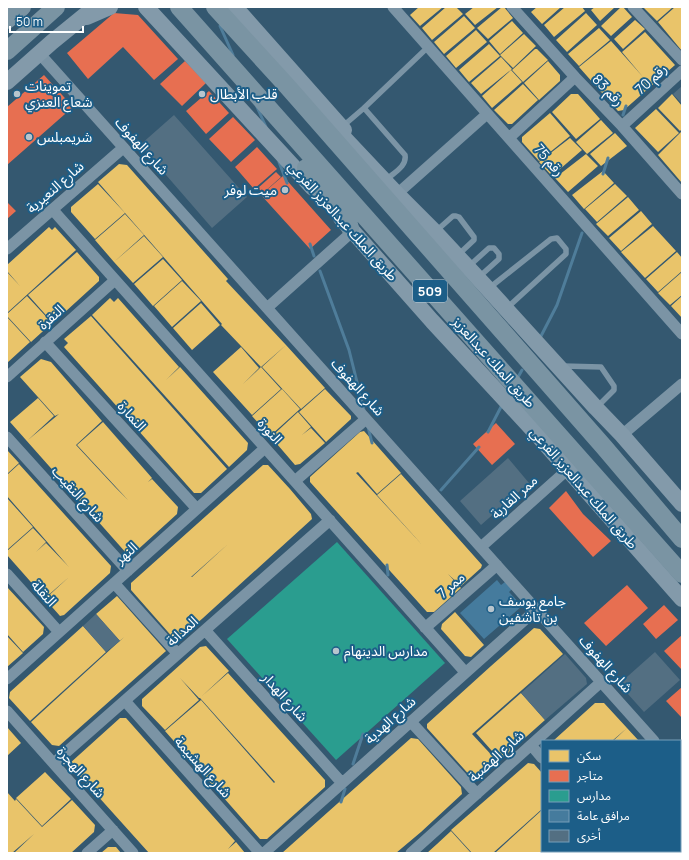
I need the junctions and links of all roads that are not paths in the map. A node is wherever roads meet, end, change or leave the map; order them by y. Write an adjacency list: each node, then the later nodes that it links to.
1 (22, 7): 13 (main road)
2 (56, 7): 15 (main road)
3 (95, 7): 12 (main road)
4 (110, 7): 12 (main road)
5 (146, 7): 33 (main road, طريق الملك عبدالعزيز الفرعي)
6 (179, 7): 24 (main road, طريق الملك عبدالعزيز / 509)
7 (215, 7): 21 (main road, طريق الملك عبدالعزيز / 509)
8 (235, 7): 26 (main road)
9 (393, 7): 14 (street, رقم 75)
10 (512, 7): 19 (street, رقم 83)
11 (633, 7): 17 (street)
12 (78, 14): 16 (main road)
13 (7, 20)
14 (428, 48): 22 (lane); 23 (street, رقم 75)
15 (7, 51)
16 (39, 53): 20 (main road); 28 (street, شارع الهفوف)
17 (682, 60)
18 (682, 71): 25 (street, رقم 70)
19 (575, 77): 25 (street, رقم 83); 27 (street)
20 (7, 82)
21 (287, 86): 30 (main road); 55 (main road, طريق الملك عبدالعزيز / 509)
22 (364, 108): 26 (lane); 29 (lane)
23 (487, 114): 27 (street, رقم 75); 30 (street)
24 (278, 119): 33 (main road); 60 (main road, طريق الملك عبدالعزيز / 509)
25 (622, 126): 31 (street, رقم 83)
26 (342, 128): 29 (main road)
27 (509, 138): 40 (street, رقم 75)
28 (123, 148): 32 (street, شارع النعيرية); 38 (street, شارع الهفوف)
29 (387, 179): 30 (main road)
30 (397, 194): 34 (main road)
31 (682, 194)
32 (52, 209): 35 (street, شارع النعيرية); 37 (street, النورة)
33 (352, 230): 38 (street); 50 (main road, طريق الملك عبدالعزيز الفرعي)
34 (435, 232): 36 (main road); 36 (lane)
35 (7, 249)
36 (473, 272): 36 (lane); 39 (main road); 39 (lane)
37 (115, 280): 41 (street, النقرة); 49 (street, النورة)
38 (267, 308): 46 (street, شارع الهفوف)
39 (506, 309): 42 (main road)
40 (682, 334)
41 (45, 342): 43 (street, النقرة); 53 (street, النمارة)
42 (557, 366): 45 (main road); 45 (lane)
43 (7, 377)
44 (682, 384): 47 (street)
45 (596, 408): 47 (main road)
46 (366, 419): 51 (street); 56 (street, شارع الهفوف)
47 (622, 435): 52 (main road)
48 (7, 437): 58 (street, شارع النقيب)
49 (265, 448): 51 (street, النورة); 53 (street, النهر)
50 (568, 470): 56 (street, ممر القاربة); 62 (main road, طريق الملك عبدالعزيز الفرعي)
51 (295, 481): 54 (street, النورة)
52 (682, 504)
53 (197, 509): 58 (street, النهر)
54 (330, 520): 64 (street, النورة); 65 (street, المدانة)
55 (682, 539)
56 (481, 547): 57 (street, شارع الهفوف)
57 (497, 565): 63 (street, شارع الهفوف); 64 (street, ممر 7)
58 (128, 571): 61 (street, النهر)
59 (7, 574): 66 (street, النقلة)
60 (682, 574)
61 (114, 583): 66 (street, النهر); 67 (street)
62 (682, 598)
63 (537, 609): 68 (street, شارع الهدية); 70 (street, شارع الهفوف)
64 (425, 628): 68 (street, النورة)
65 (205, 630): 67 (street, المدانة); 78 (street, شارع الهدار)
66 (59, 632): 69 (street, النهر)
67 (178, 654): 71 (street, المدانة)
68 (465, 672): 73 (street, شارع الهدية)
69 (7, 679)
70 (601, 682): 74 (street, شارع الهفوف); 75 (street, شارع الهضبة)
71 (125, 701): 77 (street, المدانة); 83 (street, شارع الهشيمة)
72 (7, 711): 77 (street, شارع الهجرة)
73 (411, 722): 78 (street, شارع الهدية); 79 (street)
74 (653, 740)
75 (530, 745): 76 (street); 79 (street, شارع الهضبة)
76 (541, 757)
77 (54, 763): 80 (street, شارع الهجرة)
78 (342, 783): 84 (street, شارع الهدية)
79 (477, 794): 85 (street, شارع الهضبة)
80 (113, 830): 81 (street); 82 (street, شارع الهجرة)
81 (87, 853)
82 (134, 853)
83 (260, 853)
84 (264, 853)
85 (411, 853)

